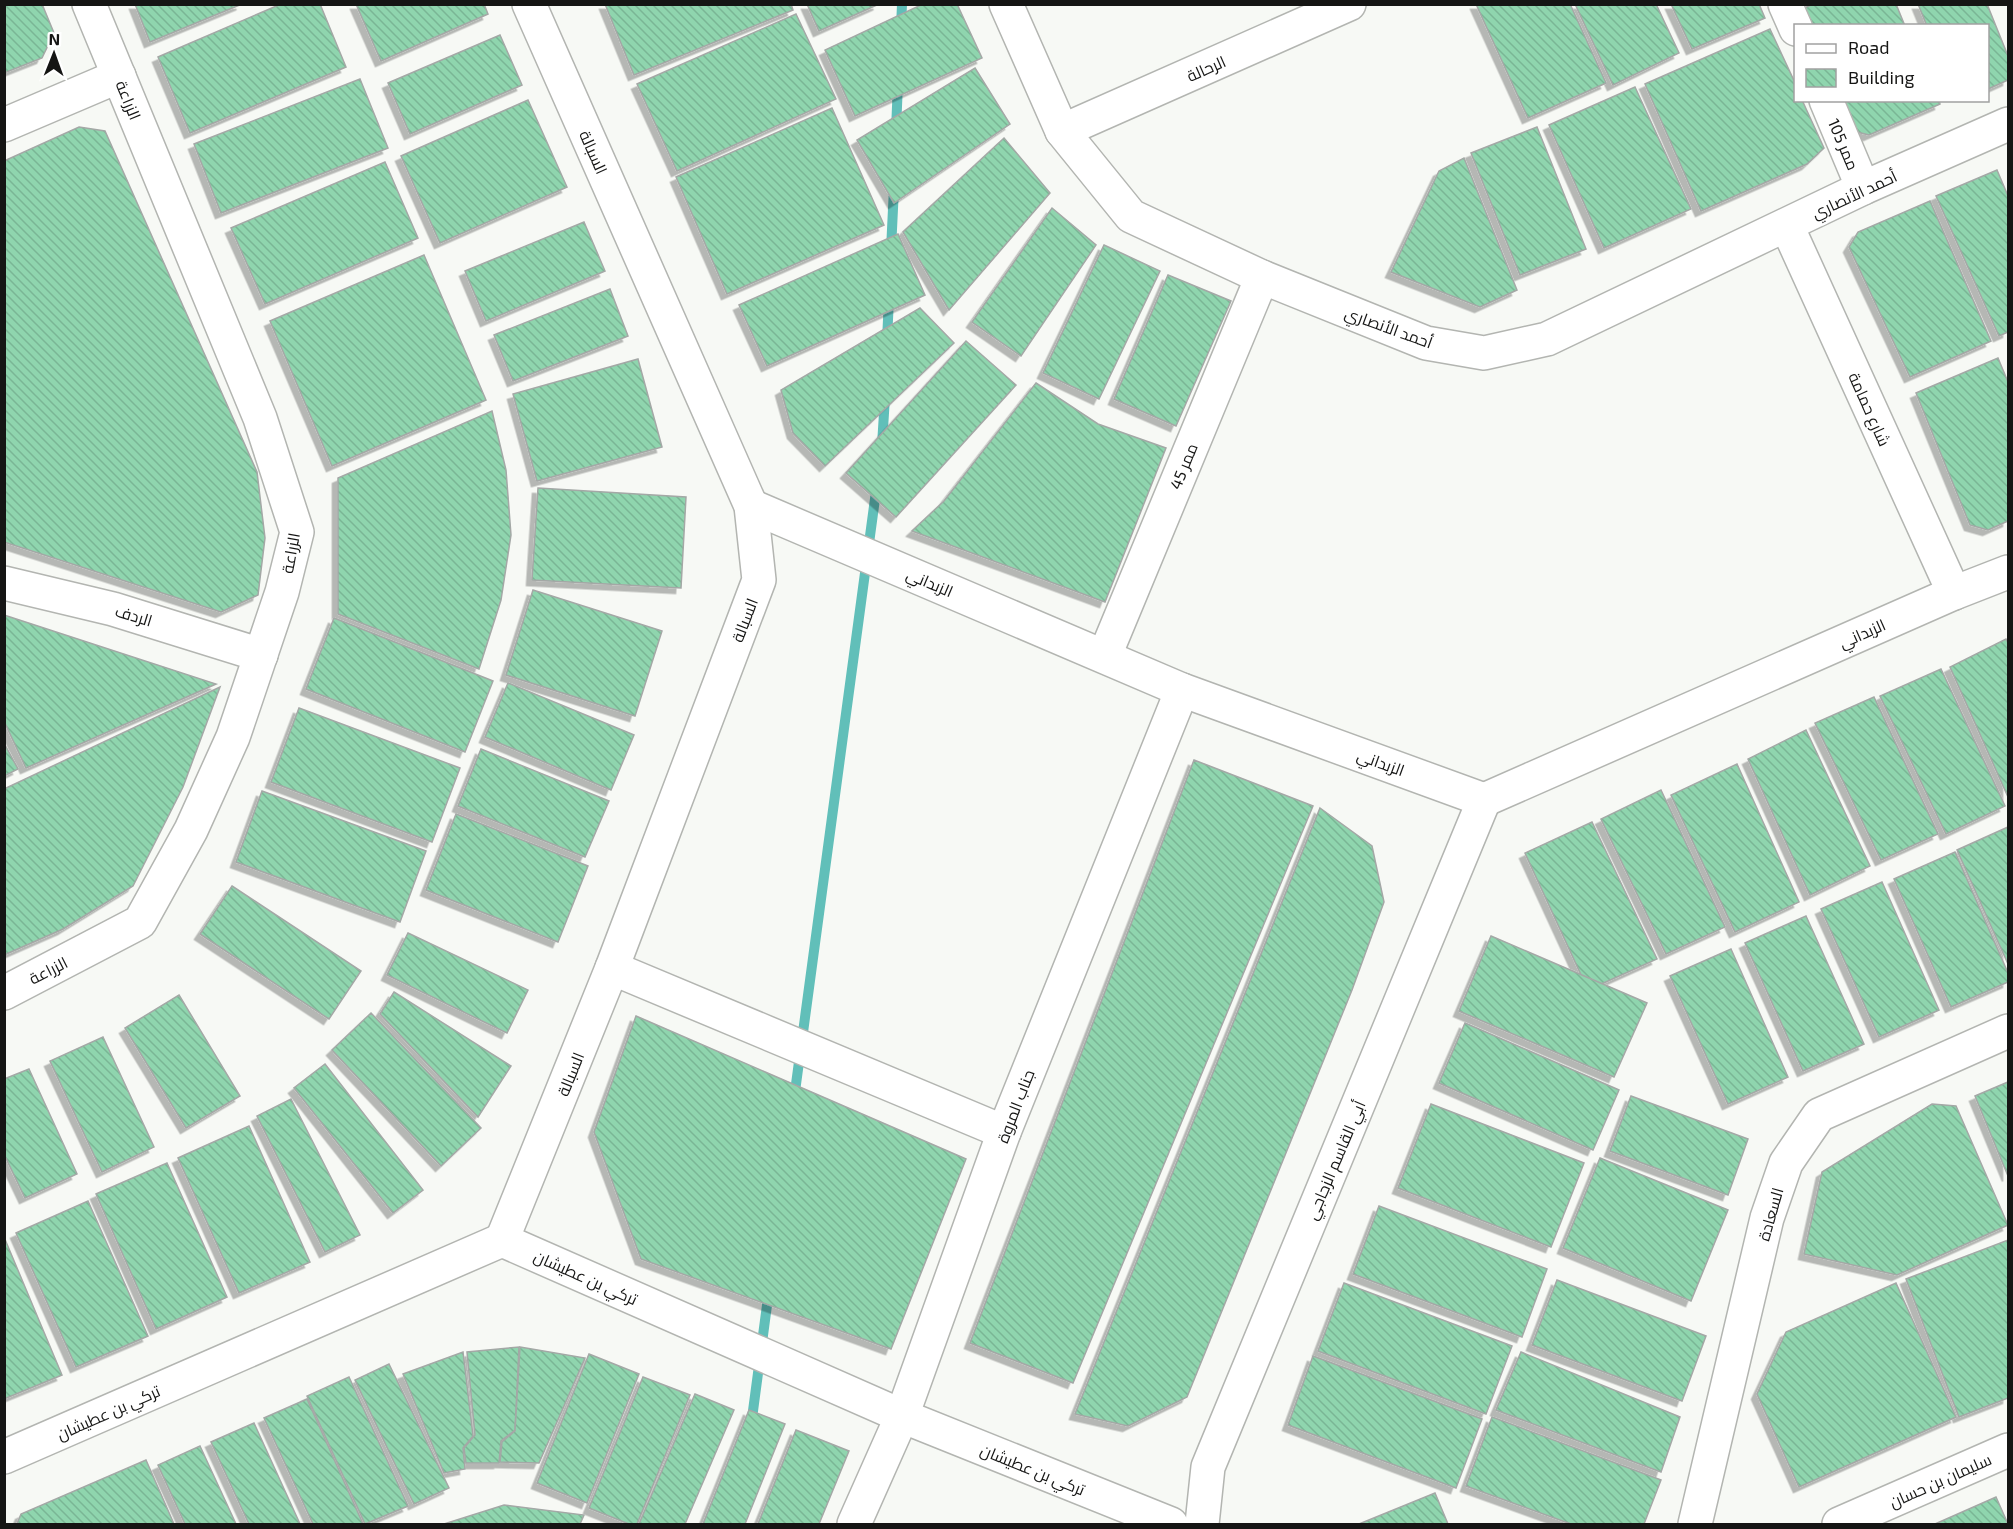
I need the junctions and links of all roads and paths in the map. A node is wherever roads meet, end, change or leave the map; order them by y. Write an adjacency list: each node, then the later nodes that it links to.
1 (89, 4): 7 (street, الزراعة)
2 (529, 4): 15 (street, السبالة)
3 (1006, 4): 11 (street, أحمد الأنصاري)
4 (1349, 4): 11 (street, الرحالة)
5 (1785, 4): 6 (street)
6 (1794, 24)
7 (119, 76): 10 (street); 19 (street, الزراعة)
8 (1827, 102): 12 (street, ممر 105)
9 (2008, 124): 12 (street, أحمد الأنصاري)
10 (4, 126)
11 (1062, 131): 14 (street, أحمد الأنصاري)
12 (1863, 188): 13 (street, أحمد الأنصاري)
13 (1787, 226): 14 (street, أحمد الأنصاري); 18 (street, شارع حمامة)
14 (1262, 277): 20 (street, ممر 45)
15 (751, 506): 20 (street, الزبداني); 23 (street, السبالة)
16 (2008, 572): 18 (street, الزبداني)
17 (4, 583): 19 (street, الردف)
18 (1954, 593): 22 (street, الزبداني)
19 (261, 655): 24 (street, الزراعة)
20 (1105, 655): 21 (street, الزبداني)
21 (1182, 690): 22 (street, الزبداني); 26 (street, جناب المروة)
22 (1484, 800): 33 (street, أبي القاسم الزجاجي)
23 (612, 968): 26 (street); 27 (street, السبالة)
24 (4, 993)
25 (2008, 1031): 34 (street, السعادة)
26 (1004, 1132): 28 (street, جناب المروة)
27 (502, 1240): 28 (street, تركي بن عطيشان); 30 (street, تركي بن عطيشان)
28 (902, 1416): 31 (street, جناب المروة); 32 (street, تركي بن عطيشان)
29 (2008, 1450): 35 (street, سليمان بن حسان)
30 (4, 1457)
31 (854, 1524)
32 (1171, 1524)
33 (1202, 1524)
34 (1695, 1524)
35 (1839, 1524)

